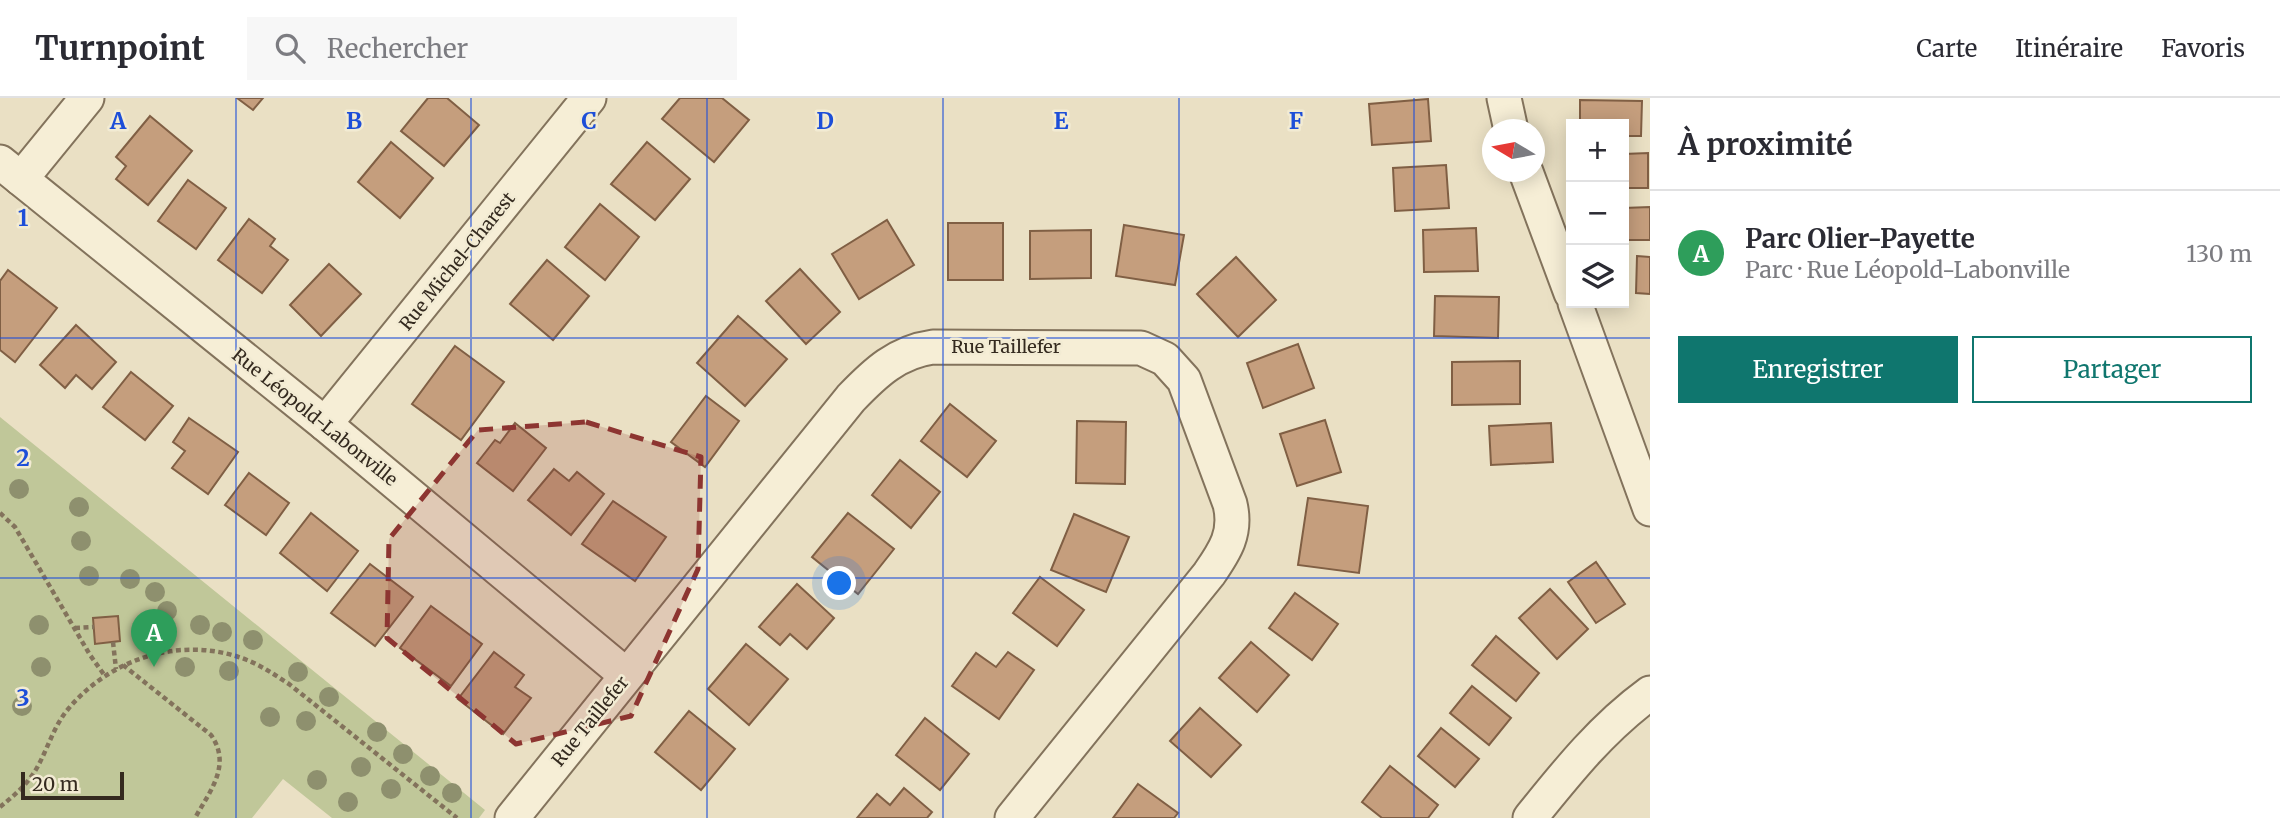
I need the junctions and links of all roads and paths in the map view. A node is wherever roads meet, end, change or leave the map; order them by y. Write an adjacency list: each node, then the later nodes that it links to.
1 (87, 98): 5 (street)
2 (589, 98): 9 (street, Rue Michel-Charest)
3 (1504, 98): 4 (street)
4 (1509, 119)
5 (10, 170): 9 (street, Rue Léopold-Labonville)
6 (1529, 182): 7 (street)
7 (1566, 280)
8 (1577, 308): 10 (street)
9 (325, 424): 17 (street, Rue Léopold-Labonville)
10 (1650, 509)
11 (0, 513): 13 (path)
12 (94, 626): 13 (path)
13 (75, 628): 18 (path)
14 (113, 642): 16 (path)
15 (122, 665): 16 (path); 21 (path); 22 (path)
16 (116, 670): 18 (path)
17 (626, 675): 23 (street, Rue Taillefer); 24 (street, Rue Taillefer)
18 (105, 676): 20 (path)
19 (1650, 693): 25 (street)
20 (0, 807)
21 (195, 818)
22 (457, 818)
23 (512, 818)
24 (1012, 818)
25 (1530, 818)

